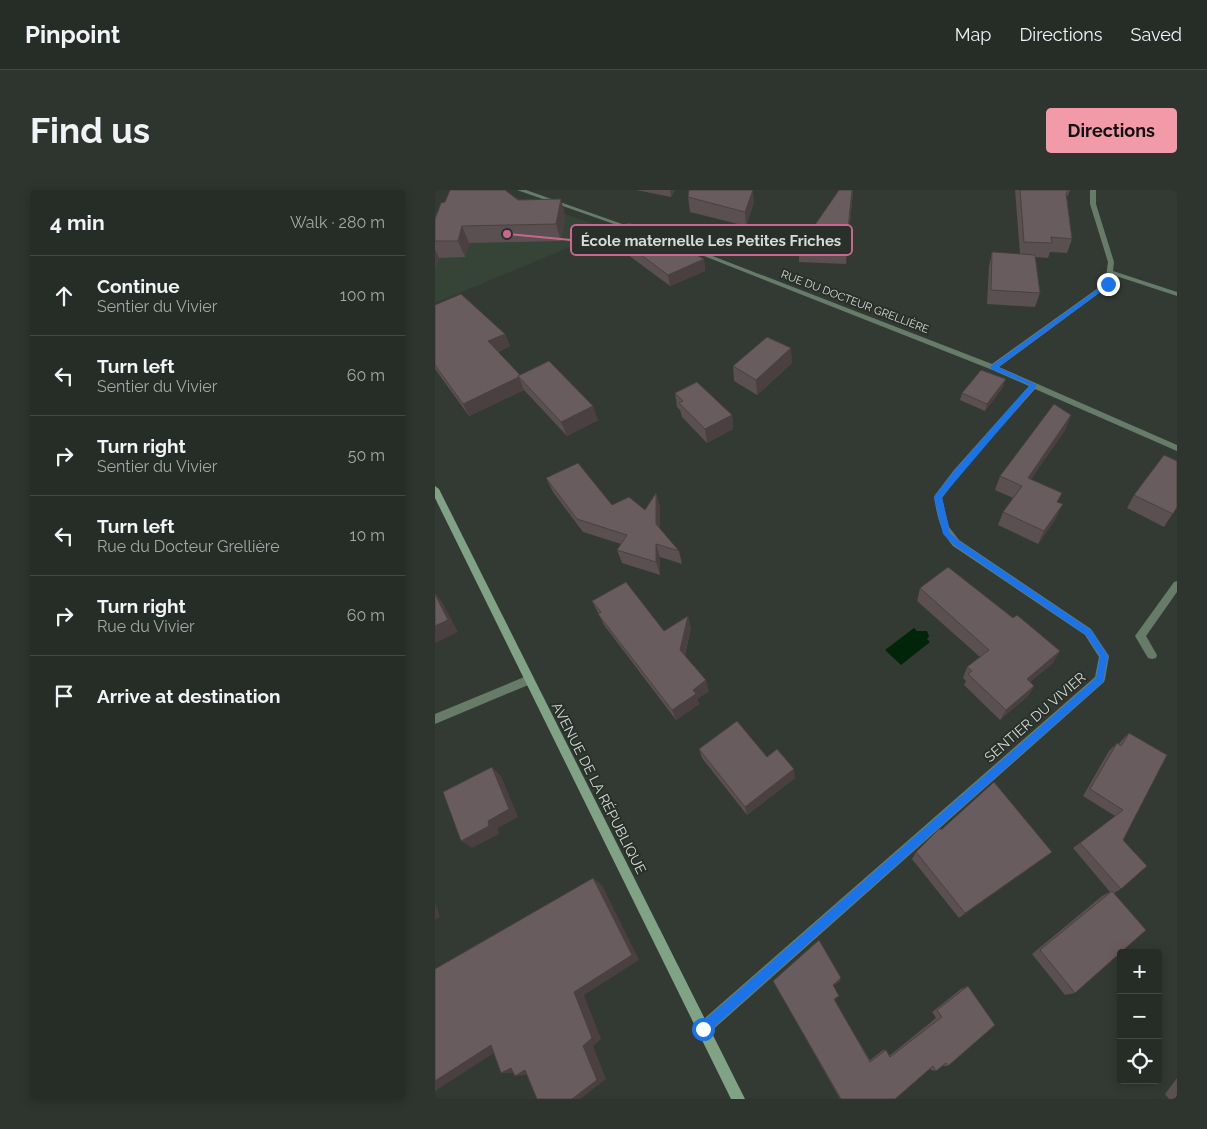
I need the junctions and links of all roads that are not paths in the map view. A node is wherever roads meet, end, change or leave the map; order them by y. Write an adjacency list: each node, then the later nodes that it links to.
1 (520, 190): 3 (street)
2 (1093, 190): 5 (street)
3 (645, 232)
4 (654, 236): 7 (street, RUE DU DOCTEUR GRELLIÈRE)
5 (1110, 272): 6 (street); 7 (street)
6 (1177, 294)
7 (993, 367): 8 (street, RUE DU DOCTEUR GRELLIÈRE)
8 (1034, 385): 9 (street, RUE DU DOCTEUR GRELLIÈRE); 15 (street, SENTIER DU VIVIER)
9 (1177, 448)
10 (435, 489): 13 (main road, AVENUE DE LA RÉPUBLIQUE)
11 (1177, 585): 12 (street)
12 (1152, 656)
13 (529, 680): 14 (street); 15 (main road, AVENUE DE LA RÉPUBLIQUE)
14 (435, 719)
15 (703, 1029): 16 (main road, AVENUE DE LA RÉPUBLIQUE)
16 (738, 1099)

